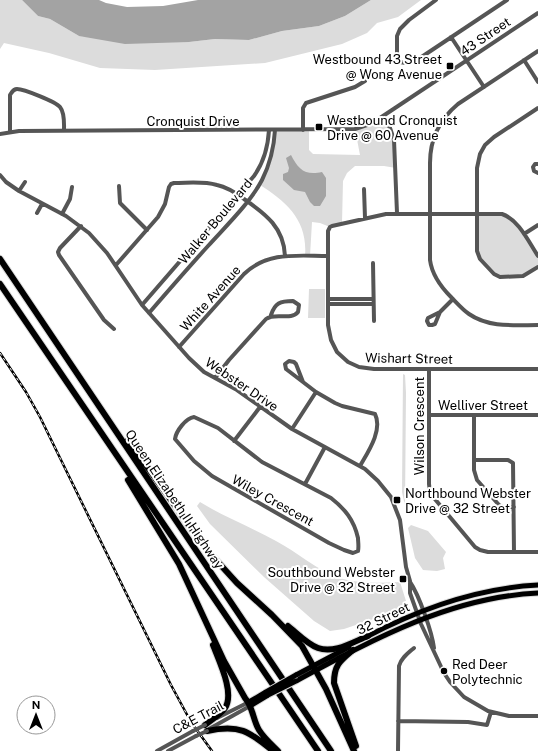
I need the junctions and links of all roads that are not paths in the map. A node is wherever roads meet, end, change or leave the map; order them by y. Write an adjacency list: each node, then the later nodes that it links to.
1 (436, 0): 4 (street)
2 (507, 0): 4 (street)
3 (538, 13): 6 (street, 43 Street)
4 (451, 37): 6 (street)
5 (538, 51): 7 (street)
6 (467, 60): 10 (street); 12 (street, 43 Street)
7 (524, 60): 9 (street); 10 (street)
8 (365, 80): 15 (street)
9 (538, 82)
10 (484, 87): 33 (street)
11 (538, 108): 34 (street)
12 (383, 116): 15 (street, Cronquist Drive); 31 (street)
13 (269, 130): 14 (street, Cronquist Drive); 16 (street, Cronquist Drive); 27 (street, Walker Boulevard)
14 (275, 130): 15 (street, Cronquist Drive); 28 (street, Walker Boulevard)
15 (303, 130)
16 (64, 131): 17 (street, Cronquist Drive); 17 (street)
17 (10, 132): 18 (street, Cronquist Drive)
18 (0, 134)
19 (538, 164): 20 (street)
20 (538, 173)
21 (0, 175): 26 (street, Webster Drive)
22 (25, 182): 26 (street)
23 (119, 186): 38 (street)
24 (72, 187): 32 (street)
25 (364, 189): 35 (street)
26 (19, 191): 29 (street, Webster Drive)
27 (238, 195): 28 (street); 38 (street); 40 (street, Walker Boulevard)
28 (247, 201): 41 (street, Walker Boulevard); 42 (street)
29 (42, 204): 30 (street); 32 (street, Webster Drive)
30 (37, 213)
31 (397, 213): 33 (street, Wishart Street); 35 (street, Wishart Street)
32 (62, 214): 37 (street, Webster Drive)
33 (430, 214): 34 (street, Wishart Street); 53 (street)
34 (477, 214): 39 (street, Wishart Street); 48 (street)
35 (365, 218): 43 (street, Wishart Street)
36 (538, 225): 39 (street)
37 (81, 226): 47 (street, Webster Drive); 62 (street)
38 (147, 230): 47 (street)
39 (524, 234): 44 (street, Wishart Street)
40 (198, 241): 41 (street); 50 (street, Walker Boulevard)
41 (206, 248): 51 (street, Walker Boulevard)
42 (285, 256): 43 (street, White Avenue); 63 (street, White Avenue)
43 (328, 256): 54 (street, Wishart Street)
44 (538, 256)
45 (0, 259): 67 (highway, Queen Elizabeth II Highway)
46 (373, 263): 52 (street)
47 (116, 265): 56 (street, Webster Drive)
48 (538, 267)
49 (0, 284): 71 (highway, Queen Elizabeth II Highway)
50 (158, 287): 51 (street); 56 (street, Walker Boulevard)
51 (164, 295): 58 (street, Walker Boulevard)
52 (373, 299): 54 (street); 55 (street)
53 (453, 299): 57 (street); 61 (street)
54 (328, 302): 55 (street); 64 (street, Wishart Street)
55 (373, 304): 60 (street)
56 (142, 305): 58 (street, Webster Drive)
57 (440, 312)
58 (149, 313): 63 (street, Webster Drive)
59 (271, 315): 59 (street); 66 (street)
60 (374, 321)
61 (538, 325)
62 (114, 329)
63 (179, 347): 66 (street, Webster Drive)
64 (429, 369): 65 (street, Wishart Street); 72 (street, Wilson Crescent)
65 (538, 369)
66 (215, 378): 70 (street, Webster Drive)
67 (83, 382): 88 (highway); 108 (highway, Queen Elizabeth II Highway)
68 (303, 382): 68 (street); 69 (street)
69 (316, 392): 75 (street); 79 (street)
70 (260, 407): 75 (street, Webster Drive); 76 (street)
71 (88, 415): 87 (highway); 107 (highway, Queen Elizabeth II Highway)
72 (429, 415): 73 (street, Welliver Street); 82 (street, Wilson Crescent)
73 (474, 415): 74 (street, Welliver Street); 78 (street)
74 (538, 415)
75 (292, 429): 77 (street, Webster Drive)
76 (234, 440): 80 (street, Wiley Crescent); 80 (street, Wiley Crescent)
77 (324, 447): 79 (street, Webster Drive); 80 (street)
78 (474, 460): 81 (street); 81 (street)
79 (360, 466): 84 (street, Webster Drive)
80 (304, 484)
81 (514, 507): 82 (street)
82 (514, 552): 83 (street, Wilson Crescent)
83 (538, 552)
84 (410, 581): 89 (street, Webster Drive); 90 (street, Webster Drive)
85 (538, 585): 89 (main road, 32 Street)
86 (538, 593): 91 (main road, 32 Street)
87 (198, 602): 98 (highway); 102 (highway)
88 (266, 609): 93 (highway); 97 (highway)
89 (423, 611): 90 (main road, 32 Street); 91 (street, Webster Drive)
90 (417, 613): 92 (street, Webster Drive); 93 (main road, 32 Street)
91 (425, 618): 92 (main road, 32 Street); 96 (street, Webster Drive)
92 (420, 620): 95 (main road, 32 Street); 96 (street, Webster Drive)
93 (368, 636): 97 (main road, 32 Street)
94 (414, 648): 101 (street)
95 (354, 650): 97 (main road, 32 Street); 109 (highway)
96 (434, 651): 99 (street)
97 (314, 669): 98 (main road, 32 Street, bridge); 109 (highway)
98 (250, 704): 102 (street, C&E Trail); 106 (highway)
99 (491, 712): 100 (street); 101 (street)
100 (538, 716)
101 (398, 721): 110 (street)
102 (206, 728): 103 (street, C&E Trail, bridge); 104 (street, C&E Trail, bridge); 105 (highway)
103 (157, 751)
104 (168, 751)
105 (273, 751)
106 (278, 751)
107 (318, 751)
108 (332, 751)
109 (356, 751)
110 (398, 751)

